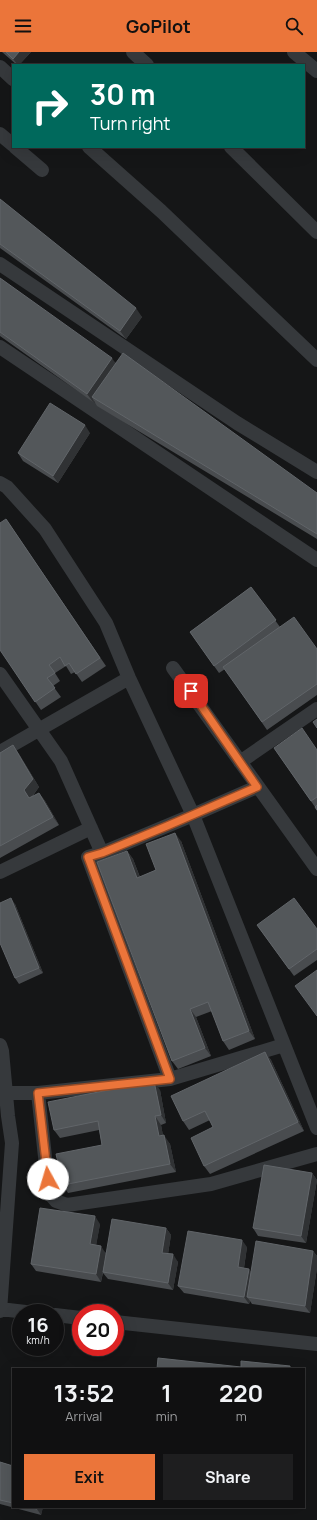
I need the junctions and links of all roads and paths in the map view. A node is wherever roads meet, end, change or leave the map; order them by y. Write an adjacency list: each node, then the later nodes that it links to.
1 (133, 52): 3 (lane)
2 (294, 52): 5 (lane)
3 (146, 64)
4 (0, 67): 6 (lane)
5 (317, 71)
6 (12, 78)
7 (0, 134): 8 (lane)
8 (12, 144)
9 (16, 148): 12 (lane)
10 (90, 148): 16 (lane)
11 (231, 148): 13 (lane)
12 (42, 170)
13 (317, 232)
14 (0, 264): 17 (lane)
15 (0, 347): 19 (lane)
16 (317, 360)
17 (317, 472)
18 (0, 483): 22 (lane)
19 (317, 560)
20 (173, 668): 26 (lane)
21 (0, 674): 24 (lane)
22 (129, 678): 24 (lane); 28 (lane)
23 (317, 709): 26 (lane)
24 (40, 730): 25 (lane); 29 (lane)
25 (0, 752)
26 (240, 762): 27 (lane)
27 (257, 787): 28 (lane); 31 (lane)
28 (194, 815): 30 (lane); 34 (lane)
29 (91, 828): 30 (lane); 32 (lane)
30 (102, 853): 35 (lane)
31 (317, 869)
32 (0, 872)
33 (0, 1045): 36 (lane)
34 (284, 1045): 35 (lane); 39 (lane)
35 (170, 1079): 37 (lane)
36 (6, 1093): 37 (lane); 38 (lane)
37 (38, 1093): 40 (lane)
38 (4, 1114): 41 (lane)
39 (317, 1128)
40 (317, 1154)
41 (0, 1310): 42 (lane)
42 (12, 1311)
43 (124, 1323): 44 (lane)
44 (317, 1344)

